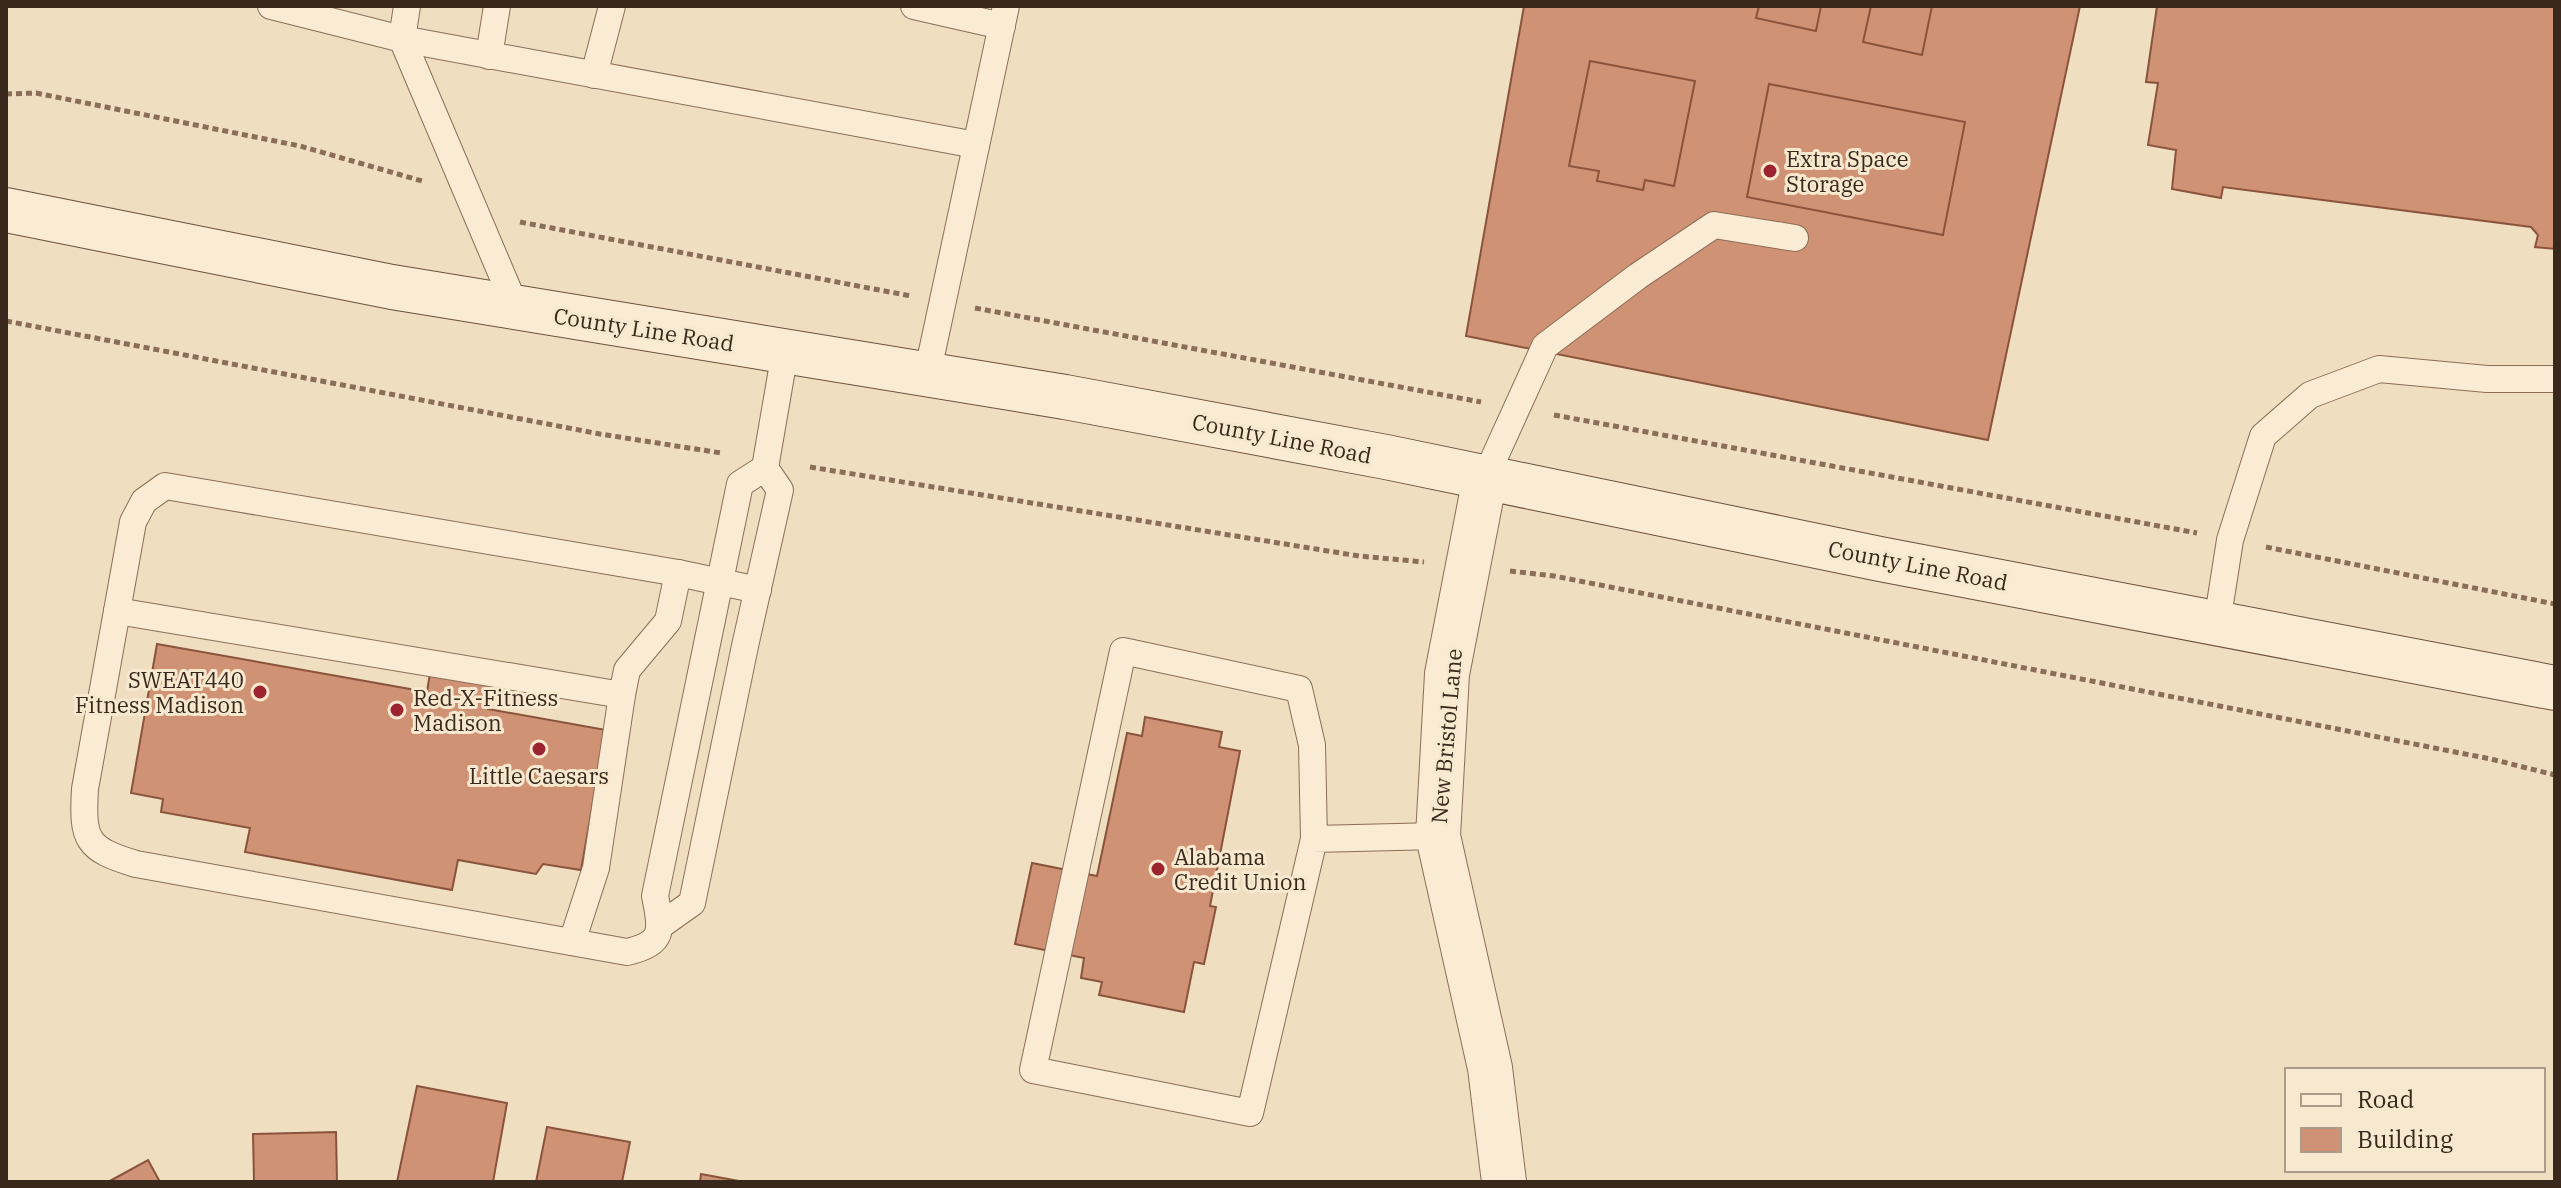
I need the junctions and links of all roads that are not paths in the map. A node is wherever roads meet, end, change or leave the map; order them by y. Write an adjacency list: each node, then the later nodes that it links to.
1 (407, 6): 8 (lane)
2 (497, 6): 9 (lane)
3 (612, 6): 10 (lane)
4 (914, 6): 7 (lane)
5 (277, 7): 6 (lane)
6 (340, 15): 8 (lane)
7 (1004, 16): 11 (lane)
8 (402, 39): 9 (lane); 14 (lane)
9 (489, 56): 10 (lane)
10 (594, 75): 11 (lane)
11 (976, 145): 16 (lane)
12 (6, 210): 14 (main road, County Line Road)
13 (1795, 238): 19 (lane)
14 (516, 308): 15 (main road, County Line Road)
15 (785, 352): 16 (main road, County Line Road); 18 (lane)
16 (927, 375): 19 (main road, County Line Road)
17 (2555, 379): 24 (lane)
18 (766, 464): 21 (lane); 22 (lane)
19 (1485, 478): 24 (main road, County Line Road); 27 (main road, New Bristol Lane)
20 (678, 573): 21 (lane); 23 (lane); 26 (lane)
21 (721, 582): 22 (lane); 29 (lane)
22 (758, 590): 29 (lane)
23 (117, 611): 26 (lane); 30 (lane)
24 (2217, 623): 25 (main road, County Line Road)
25 (2555, 688)
26 (622, 695): 30 (lane)
27 (1438, 836): 28 (lane); 31 (main road, New Bristol Lane)
28 (1314, 839): 28 (lane)
29 (661, 925): 30 (lane)
30 (572, 942)
31 (1504, 1182)

